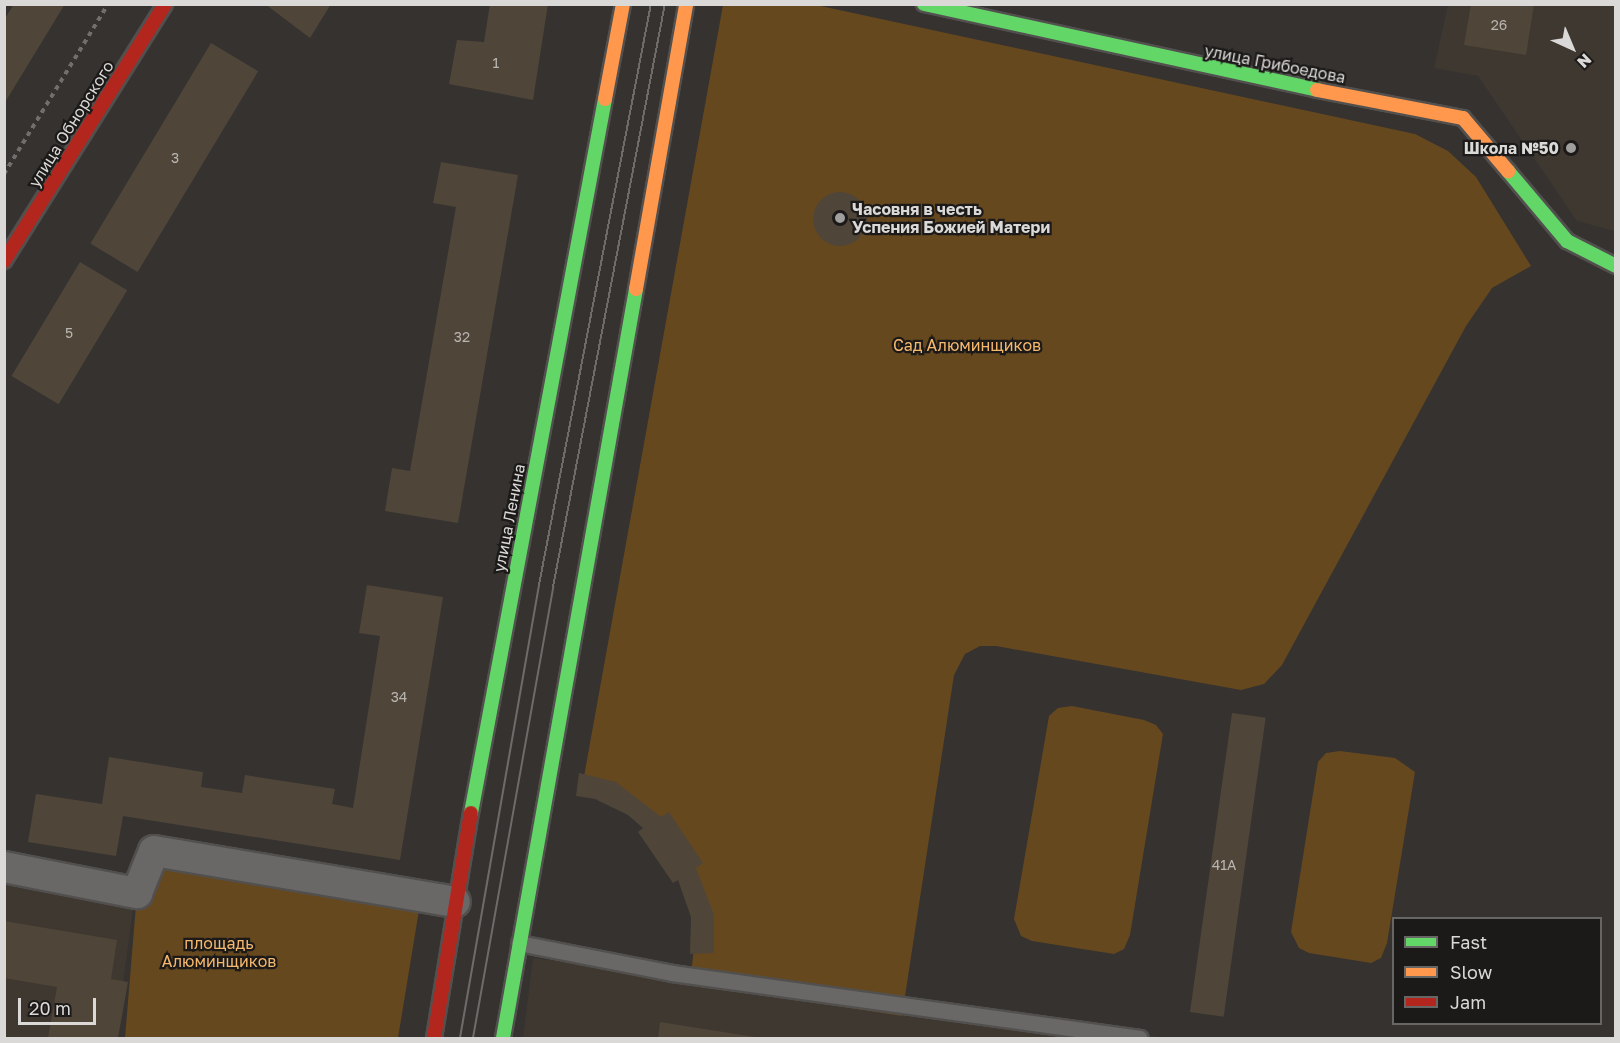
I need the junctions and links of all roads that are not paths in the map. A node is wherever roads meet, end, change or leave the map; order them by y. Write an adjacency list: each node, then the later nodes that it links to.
1 (165, 4): 5 (main road, улица Обнорского)
2 (623, 4): 8 (main road, улица Ленина)
3 (686, 4): 9 (main road)
4 (924, 4): 6 (main road, улица Грибоедова)
5 (4, 261)
6 (1616, 266)
7 (4, 867): 8 (street)
8 (455, 902): 10 (main road, улица Ленина)
9 (519, 943): 11 (main road); 12 (lane)
10 (434, 1038)
11 (503, 1038)
12 (1139, 1038)

